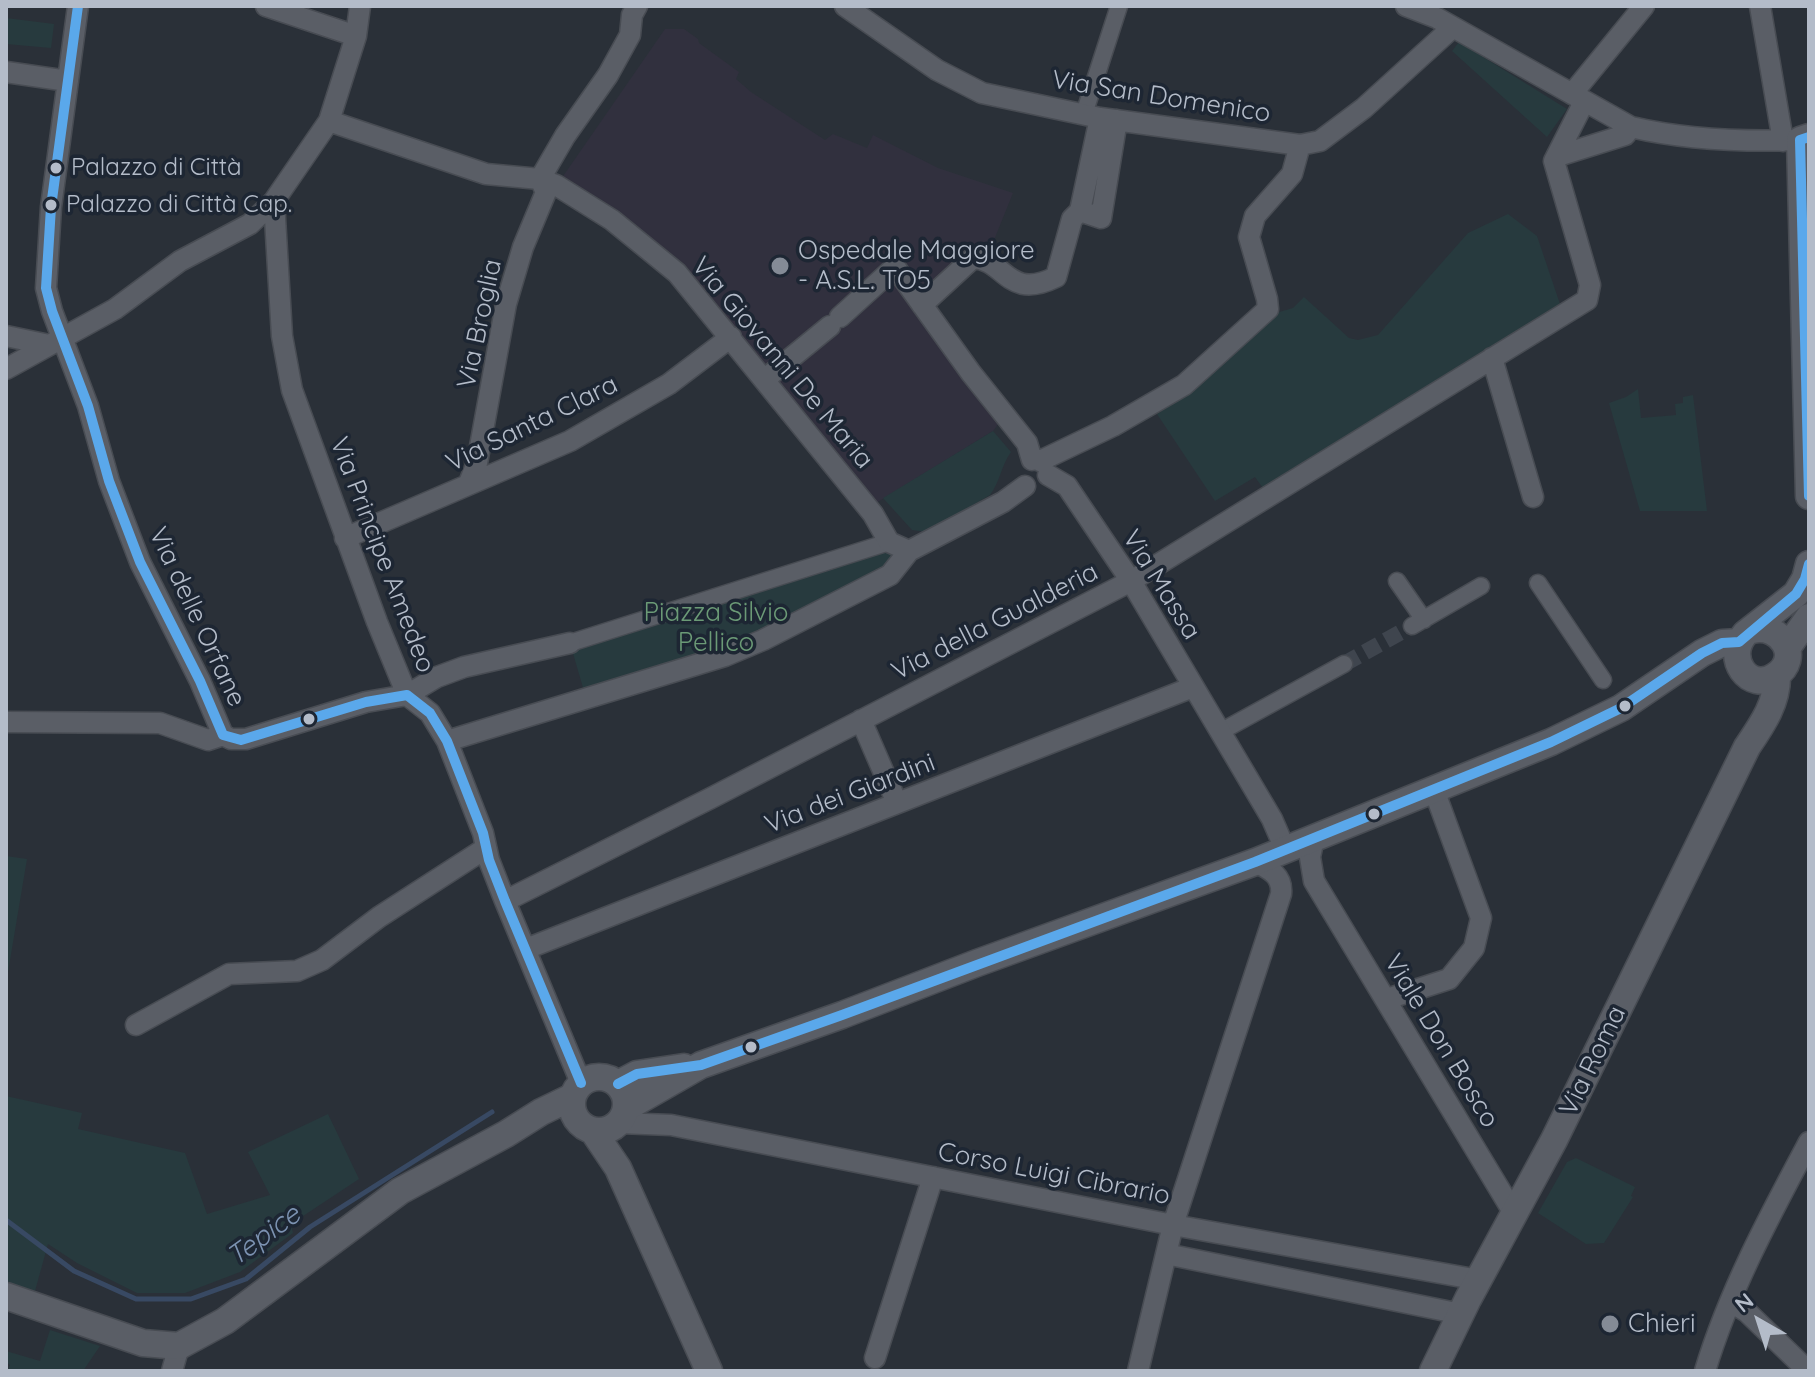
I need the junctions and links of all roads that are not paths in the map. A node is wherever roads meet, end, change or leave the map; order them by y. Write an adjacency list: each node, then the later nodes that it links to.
1 (78, 6): 13 (street, Via delle Orfane)
2 (266, 6): 11 (street)
3 (360, 6): 11 (street)
4 (845, 6): 15 (street, Via San Domenico)
5 (1119, 6): 15 (street)
6 (1406, 6): 10 (street)
7 (1644, 6): 14 (street)
8 (1760, 6): 18 (street)
9 (634, 11): 21 (street)
10 (1452, 28): 14 (street); 19 (street, Via San Domenico)
11 (356, 36): 16 (street)
12 (6, 72): 13 (street)
13 (68, 81): 26 (street, Via delle Orfane)
14 (1578, 98): 17 (street); 20 (street)
15 (1100, 117): 19 (street, Via San Domenico); 23 (street)
16 (329, 121): 21 (street); 22 (street)
17 (1631, 127): 18 (street); 20 (street)
18 (1797, 139): 32 (street)
19 (1300, 145): 30 (street)
20 (1558, 156): 27 (street, Via della Gualderia)
21 (540, 179): 25 (street, Via Giovanni De Maria); 31 (street, Via Broglia)
22 (274, 201): 26 (street); 34 (street, Via Principe Amedeo)
23 (922, 305): 29 (street, Via Massa); 30 (street, Via Massa)
24 (6, 336): 26 (street)
25 (731, 337): 29 (street, Via Giovanni De Maria); 31 (street, Via Santa Clara)
26 (56, 342): 28 (street); 53 (street, Via delle Orfane)
27 (1492, 358): 33 (street); 38 (street, Via della Gualderia)
28 (6, 369)
29 (764, 380): 35 (street, Via Giovanni De Maria)
30 (1040, 465): 36 (street); 38 (street, Via Massa)
31 (469, 483): 34 (street, Via Santa Clara)
32 (1809, 496)
33 (1533, 497)
34 (345, 538): 49 (street, Via Principe Amedeo)
35 (889, 542): 36 (street); 43 (street)
36 (909, 551): 54 (street)
37 (1809, 564): 45 (street)
38 (1131, 581): 48 (street, Via Massa); 50 (street, Via della Gualderia)
39 (1397, 581): 41 (street)
40 (1538, 583): 47 (street)
41 (1481, 586)
42 (1809, 617): 44 (street)
43 (570, 643): 49 (street)
44 (1787, 648): 45 (street, Via Roma); 45 (street)
45 (1752, 658): 55 (street); 70 (street, Via Roma)
46 (1344, 664): 52 (street)
47 (1603, 680)
48 (1193, 687): 52 (street, Via Massa); 56 (street, Via dei Giardini)
49 (407, 695): 53 (street, Via delle Orfane); 54 (street, Via Principe Amedeo)
50 (861, 720): 56 (street); 62 (street, Via della Gualderia)
51 (6, 722): 53 (street)
52 (1220, 732): 59 (street, Via Massa)
53 (223, 735)
54 (447, 741): 58 (street, Via Principe Amedeo)
55 (1434, 790): 57 (street); 65 (street)
56 (897, 803): 64 (street, Via dei Giardini)
57 (1314, 838): 59 (street); 61 (street, Viale Don Bosco)
58 (486, 848): 62 (street, Via Principe Amedeo); 66 (street)
59 (1285, 849): 60 (street)
60 (1255, 862): 63 (street); 67 (street)
61 (1322, 895): 63 (street); 65 (street, Viale Don Bosco)
62 (505, 901): 64 (street, Via Principe Amedeo)
63 (1275, 916): 71 (street)
64 (526, 949): 67 (street, Via Principe Amedeo)
65 (1387, 999): 70 (street, Viale Don Bosco)
66 (136, 1025)
67 (600, 1109): 69 (street, Corso Luigi Cibrario); 77 (street); 79 (street)
68 (1809, 1142): 75 (street)
69 (933, 1177): 71 (street, Corso Luigi Cibrario); 78 (street)
70 (1515, 1215): 73 (street, Via Roma)
71 (1173, 1225): 72 (street); 73 (street, Corso Luigi Cibrario)
72 (1166, 1254): 76 (street); 80 (street)
73 (1479, 1280): 76 (street, Via Roma)
74 (9, 1301): 77 (street)
75 (1731, 1302): 82 (street); 83 (street)
76 (1461, 1314): 81 (street, Via Roma)
77 (175, 1358)
78 (875, 1358)
79 (709, 1371)
80 (1138, 1371)
81 (1433, 1371)
82 (1705, 1371)
83 (1808, 1371)

